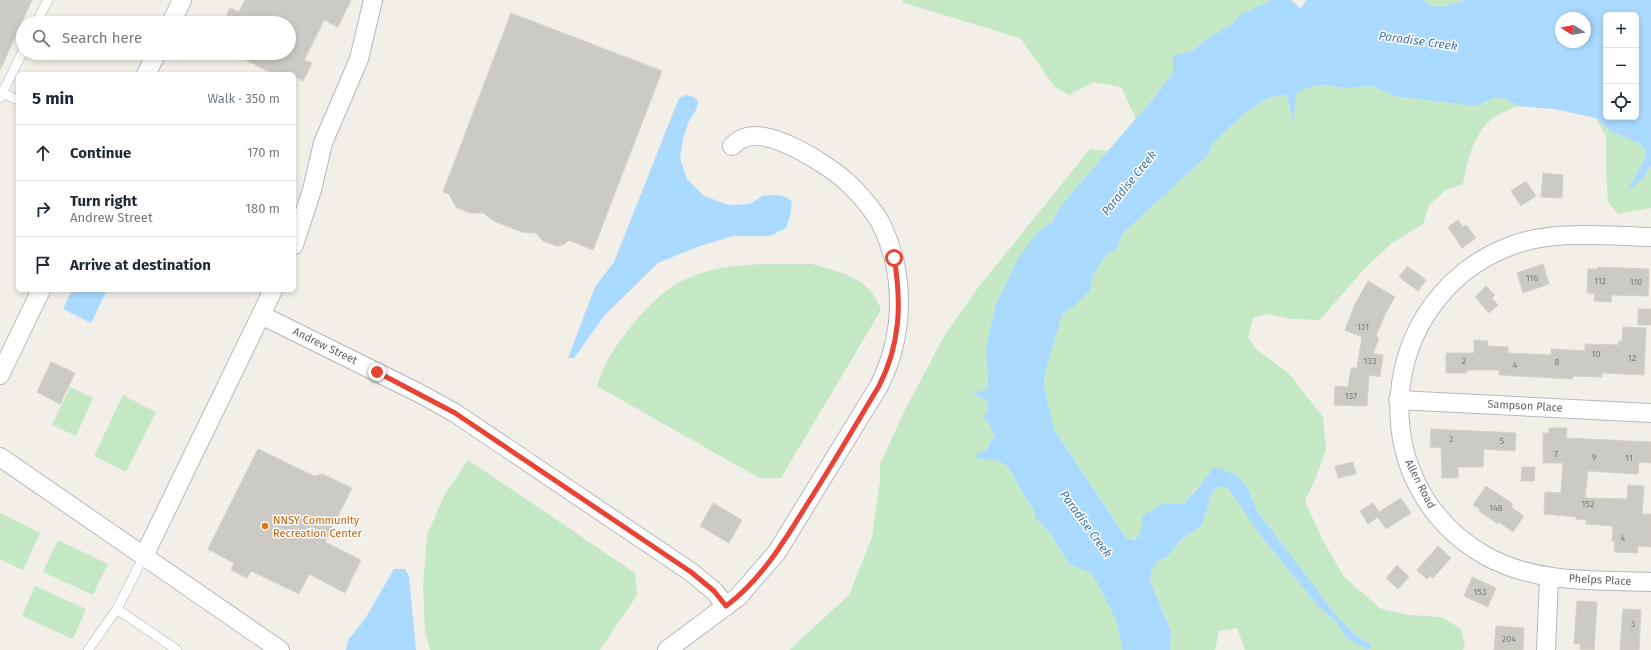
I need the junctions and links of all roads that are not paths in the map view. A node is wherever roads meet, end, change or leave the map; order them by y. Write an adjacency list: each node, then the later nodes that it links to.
1 (48, 0): 4 (lane)
2 (182, 0): 5 (street)
3 (373, 0): 13 (street)
4 (40, 16)
5 (174, 16)
6 (18, 60): 9 (lane)
7 (153, 60): 8 (street)
8 (147, 72)
9 (1, 95): 10 (lane)
10 (16, 99)
11 (732, 146): 24 (street)
12 (1651, 238): 18 (street, Allen Road)
13 (296, 239)
14 (40, 292): 17 (street)
15 (272, 292): 16 (street)
16 (261, 315): 21 (street); 24 (street, Andrew Street)
17 (0, 375)
18 (1398, 400): 19 (street, Sampson Place); 22 (street, Allen Road)
19 (1651, 412)
20 (0, 457): 21 (street)
21 (144, 556): 25 (lane); 28 (street)
22 (1549, 578): 23 (street, Phelps Place); 30 (street)
23 (1651, 582)
24 (726, 606): 29 (street)
25 (117, 609): 26 (lane); 27 (lane)
26 (88, 650)
27 (177, 650)
28 (280, 650)
29 (667, 650)
30 (1546, 650)

